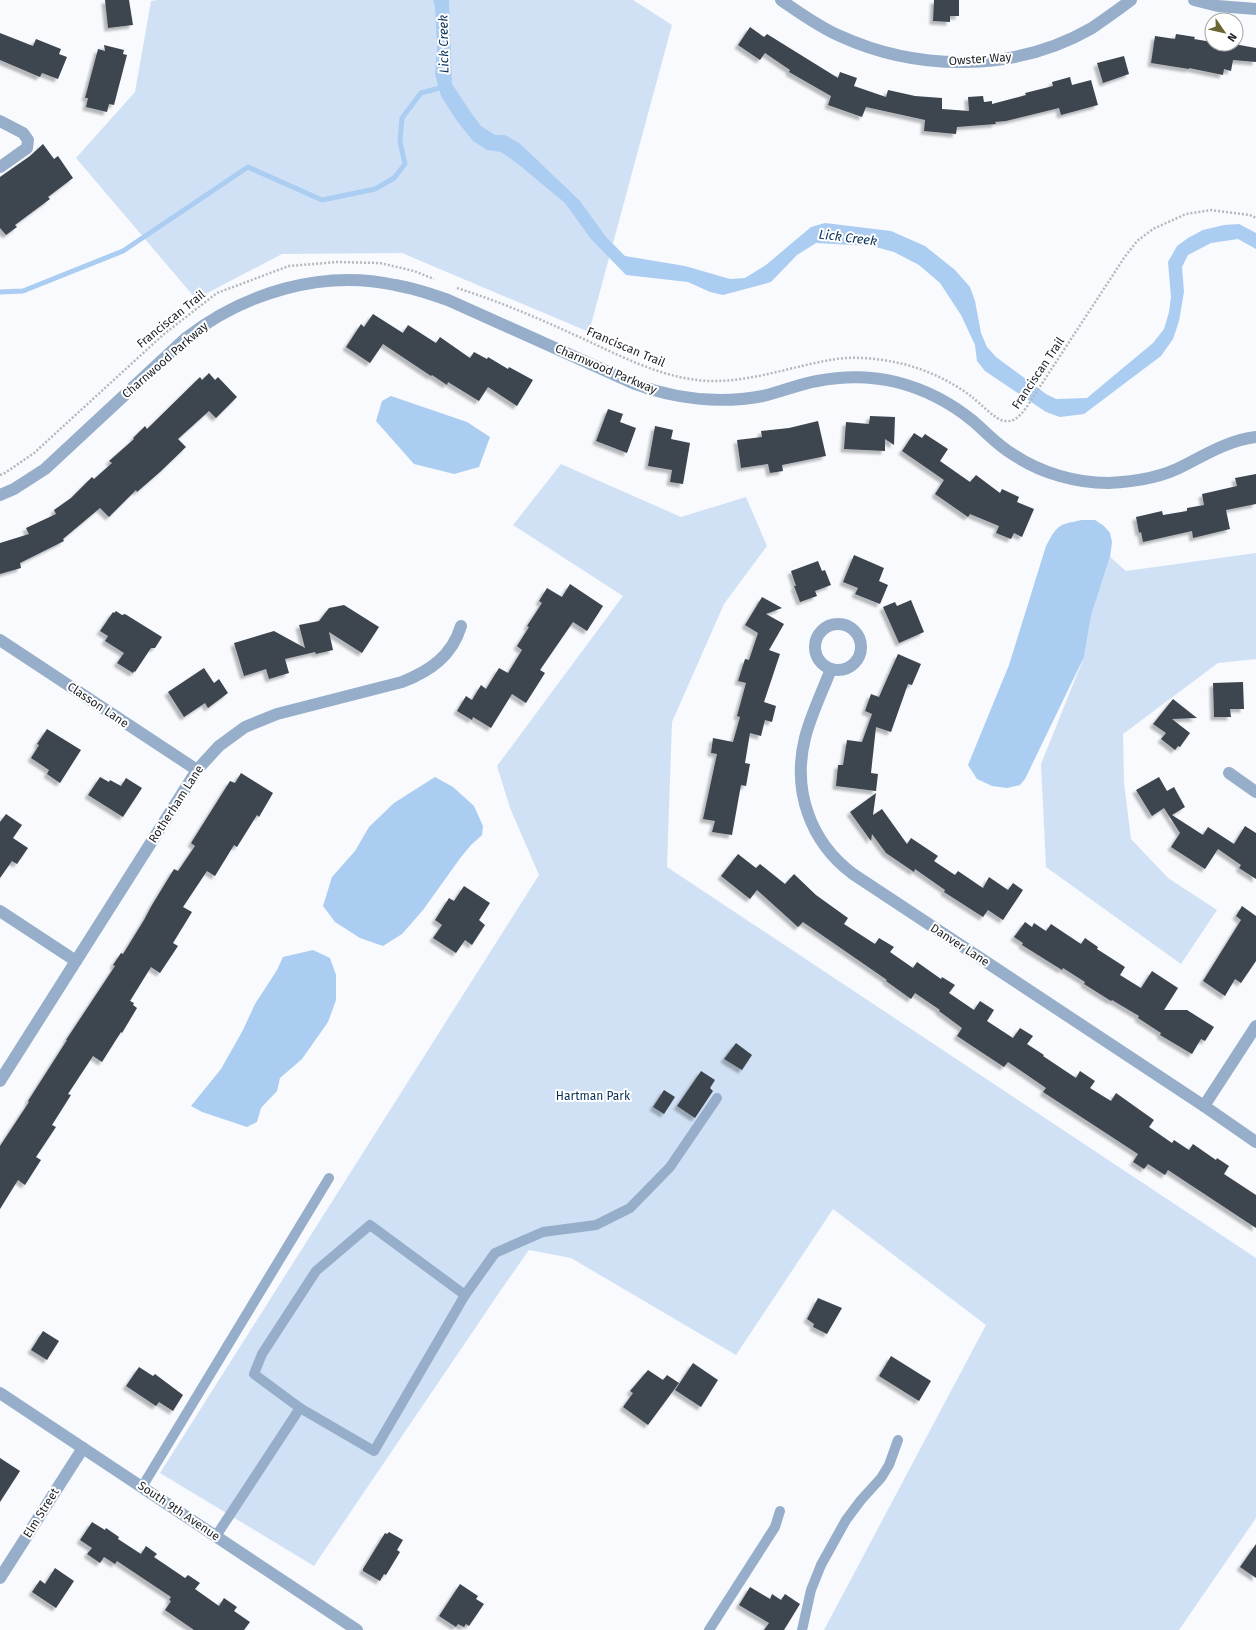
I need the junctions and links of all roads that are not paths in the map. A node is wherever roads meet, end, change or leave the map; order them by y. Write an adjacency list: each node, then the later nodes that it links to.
1 (781, 0): 2 (street, Owster Way)
2 (1131, 0)
3 (1194, 0): 4 (street)
4 (1256, 9)
5 (0, 121): 6 (street)
6 (0, 167)
7 (1256, 437): 8 (street, Charnwood Parkway)
8 (0, 495)
9 (461, 626): 12 (street, Rotherham Lane)
10 (0, 640): 12 (street, Classon Lane)
11 (831, 669): 20 (street, Danver Lane)
12 (197, 770): 16 (street, Rotherham Lane)
13 (1229, 774): 14 (street)
14 (1256, 792)
15 (0, 910): 16 (street)
16 (76, 961): 18 (street, Rotherham Lane)
17 (1256, 1026): 20 (street)
18 (0, 1082)
19 (717, 1098): 23 (lane)
20 (1204, 1106): 21 (street, Danver Lane)
21 (1256, 1142)
22 (330, 1178): 28 (lane)
23 (465, 1295): 25 (lane); 25 (lane)
24 (0, 1393): 27 (street, South 9th Avenue)
25 (300, 1408): 30 (lane)
26 (898, 1440): 34 (lane)
27 (83, 1448): 28 (street, South 9th Avenue); 31 (street, Elm Street)
28 (142, 1487): 30 (street, South 9th Avenue)
29 (780, 1511): 33 (lane)
30 (216, 1536): 32 (street, South 9th Avenue)
31 (0, 1578)
32 (357, 1630)
33 (709, 1630)
34 (802, 1630)

